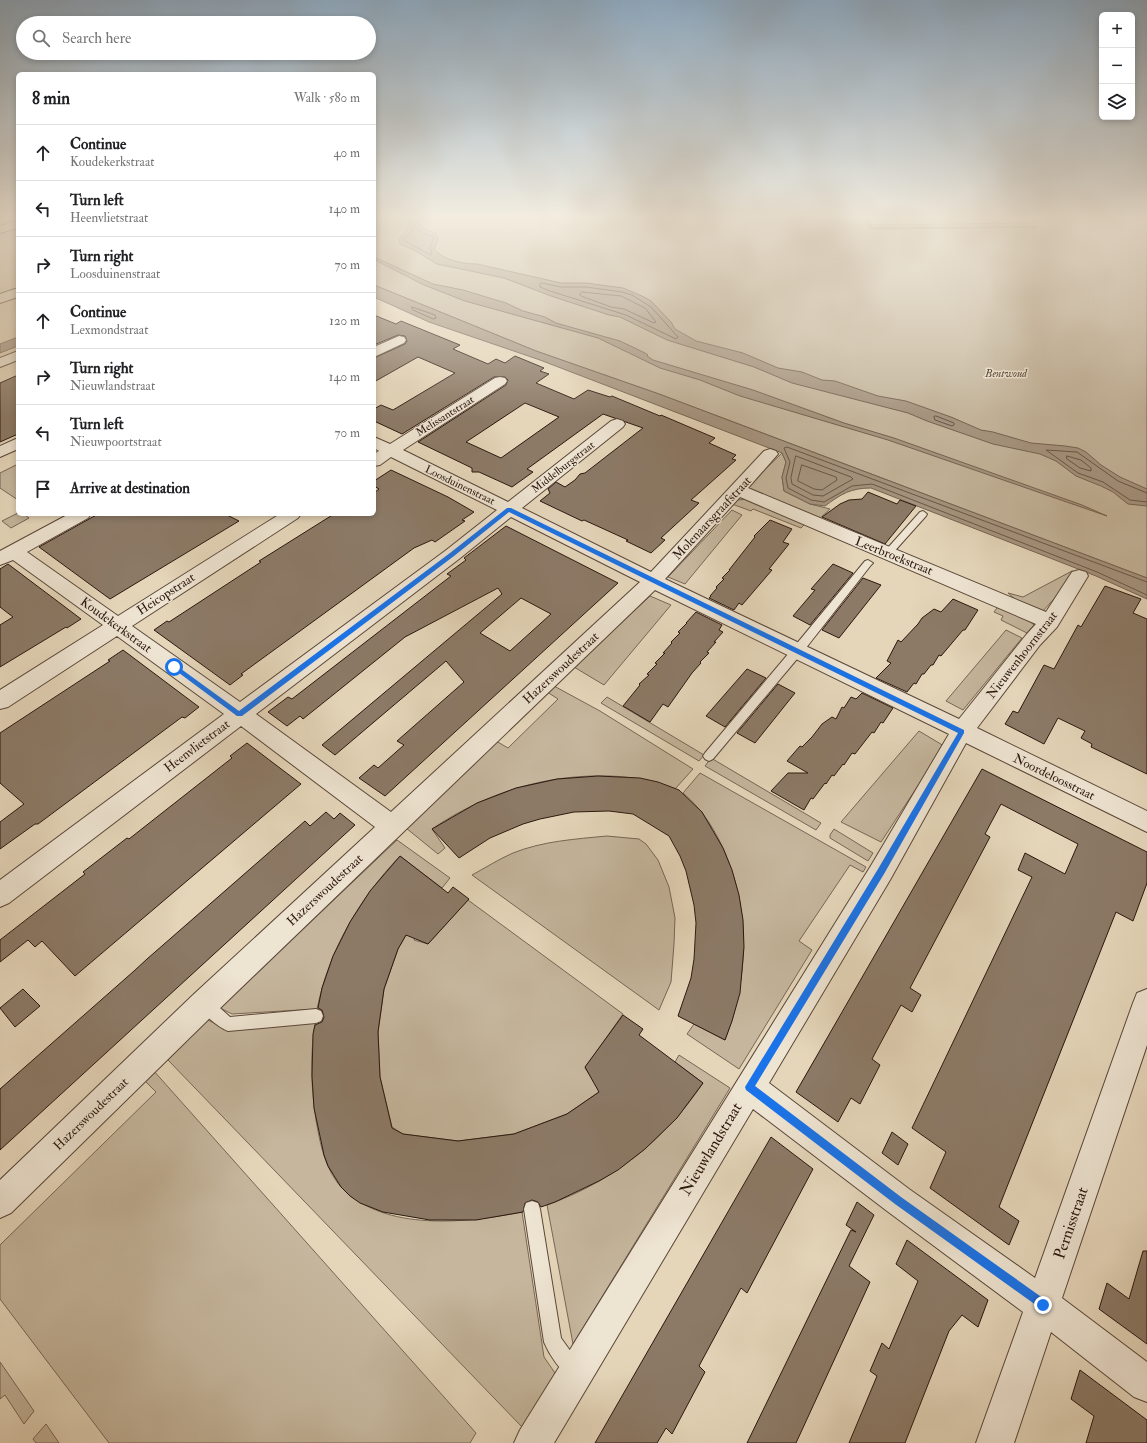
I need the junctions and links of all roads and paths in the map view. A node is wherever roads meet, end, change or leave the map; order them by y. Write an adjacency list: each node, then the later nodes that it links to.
1 (16, 293): 2 (street)
2 (0, 298)
3 (399, 340): 4 (street)
4 (376, 352)
5 (16, 356): 6 (street)
6 (0, 363)
7 (500, 381): 11 (street, Melissantstraat)
8 (617, 424): 16 (street, Middelburgstraat)
9 (376, 443): 11 (street, Loosduinenstraat)
10 (16, 444): 12 (street)
11 (390, 450): 14 (street); 16 (street, Loosduinenstraat)
12 (0, 452)
13 (770, 454): 15 (street, Molenaarsgraafstraat)
14 (376, 460)
15 (738, 490): 20 (street, Leerbroekstraat); 24 (street, Molenaarsgraafstraat)
16 (509, 509): 24 (street, Loosduinenstraat); 29 (street, Heenvlietstraat)
17 (923, 514): 20 (lane)
18 (78, 516): 21 (street)
19 (289, 516): 26 (street, Heicopstraat)
20 (888, 553): 25 (street, Leerbroekstraat)
21 (7, 555): 26 (street, Koudekerkstraat)
22 (868, 563): 27 (lane)
23 (1079, 576): 25 (street, Nieuwenhoornstraat)
24 (653, 581): 27 (street, Loosduinenstraat); 33 (street, Hazerswoudestraat)
25 (1050, 622): 30 (street, Nieuwenhoornstraat)
26 (117, 626): 28 (street, Heicopstraat); 29 (street, Koudekerkstraat)
27 (798, 650): 30 (street, Noordeloosstraat); 31 (lane)
28 (0, 701)
29 (239, 714): 33 (street, Koudekerkstraat); 34 (street, Heenvlietstraat)
30 (962, 732): 32 (street, Noordeloosstraat); 38 (street, Nieuwlandstraat)
31 (709, 756)
32 (1147, 822)
33 (392, 827): 36 (street, Hazerswoudestraat)
34 (0, 895)
35 (1147, 1003): 41 (street, Pernisstraat)
36 (204, 1004): 37 (lane); 39 (street, Hazerswoudestraat)
37 (316, 1016)
38 (749, 1087): 41 (street); 42 (street, Nieuwlandstraat)
39 (0, 1202)
40 (532, 1209): 42 (lane)
41 (1043, 1305): 43 (street); 45 (street, Pernisstraat)
42 (576, 1372): 44 (street, Nieuwlandstraat)
43 (1147, 1384)
44 (533, 1443)
45 (995, 1443)

